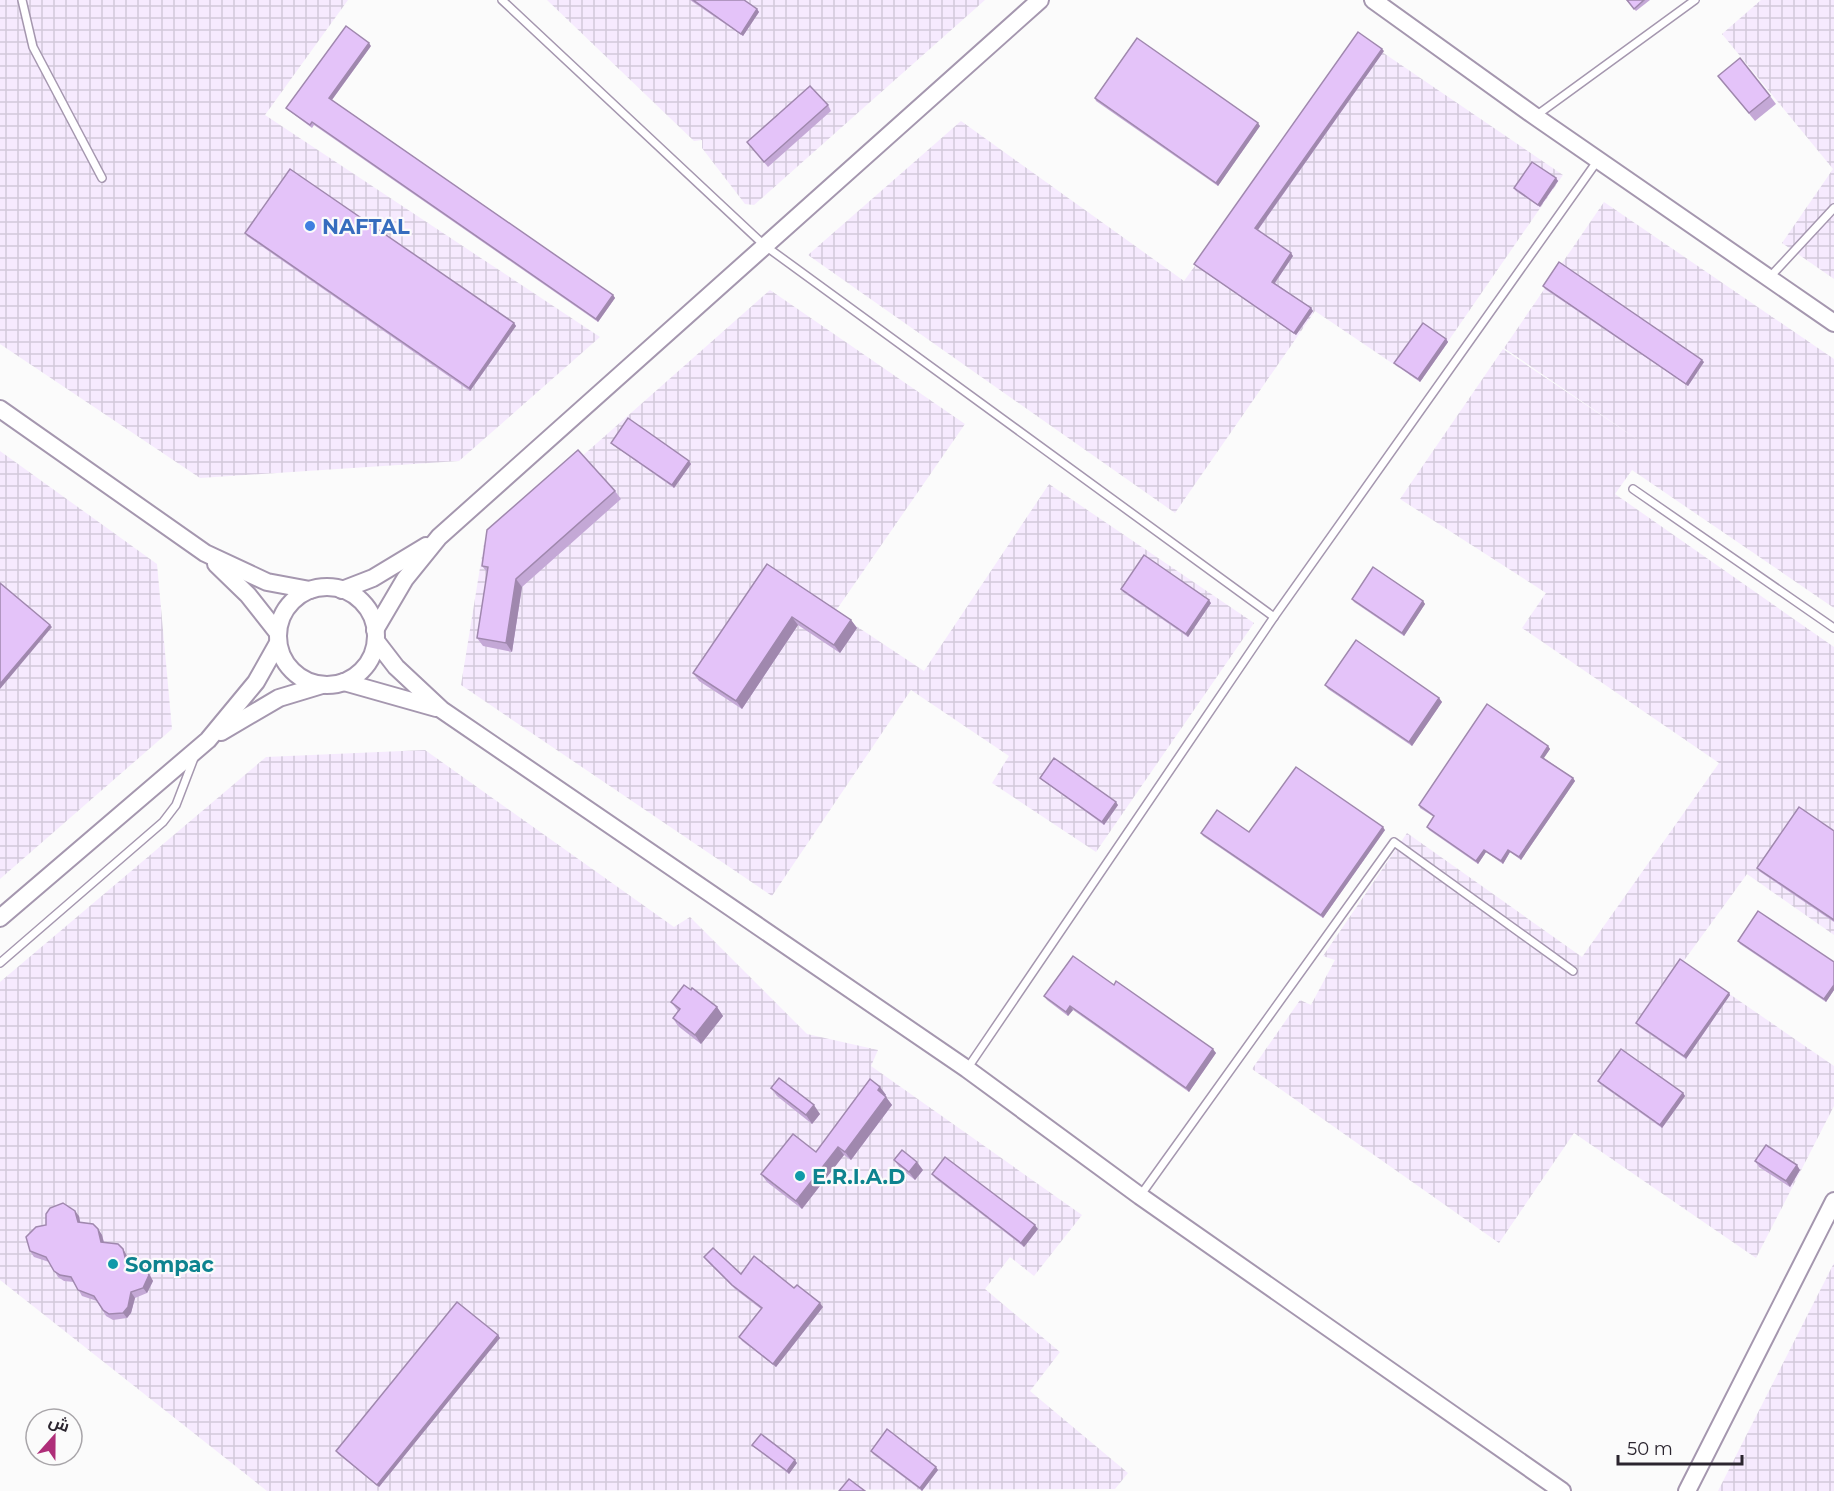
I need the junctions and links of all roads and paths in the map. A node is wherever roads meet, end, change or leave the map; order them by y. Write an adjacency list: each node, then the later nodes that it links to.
1 (22, 0): 8 (lane)
2 (502, 0): 10 (lane)
3 (1040, 0): 10 (street)
4 (1373, 0): 6 (street)
5 (1695, 0): 6 (lane)
6 (1536, 117): 7 (street)
7 (1598, 159): 11 (street); 19 (lane)
8 (102, 178)
9 (1834, 208): 11 (lane)
10 (764, 245): 15 (street); 19 (lane)
11 (1769, 278): 12 (street)
12 (1834, 323)
13 (0, 410): 16 (street)
14 (1633, 489): 20 (lane)
15 (439, 537): 18 (street); 21 (street)
16 (205, 553): 17 (street); 22 (street)
17 (310, 590): 18 (street); 22 (street)
18 (342, 590): 21 (street)
19 (1274, 617): 30 (lane)
20 (1834, 628)
21 (375, 635): 23 (street); 25 (street)
22 (278, 638): 24 (street); 26 (street)
23 (344, 682): 24 (street); 25 (street)
24 (322, 685): 26 (street)
25 (442, 710): 30 (street)
26 (202, 745): 27 (street); 28 (lane)
27 (0, 918)
28 (0, 963)
29 (1573, 971): 31 (lane)
30 (967, 1070): 31 (street)
31 (1140, 1196): 33 (street)
32 (1834, 1201): 34 (street)
33 (1562, 1491)
34 (1687, 1491)

